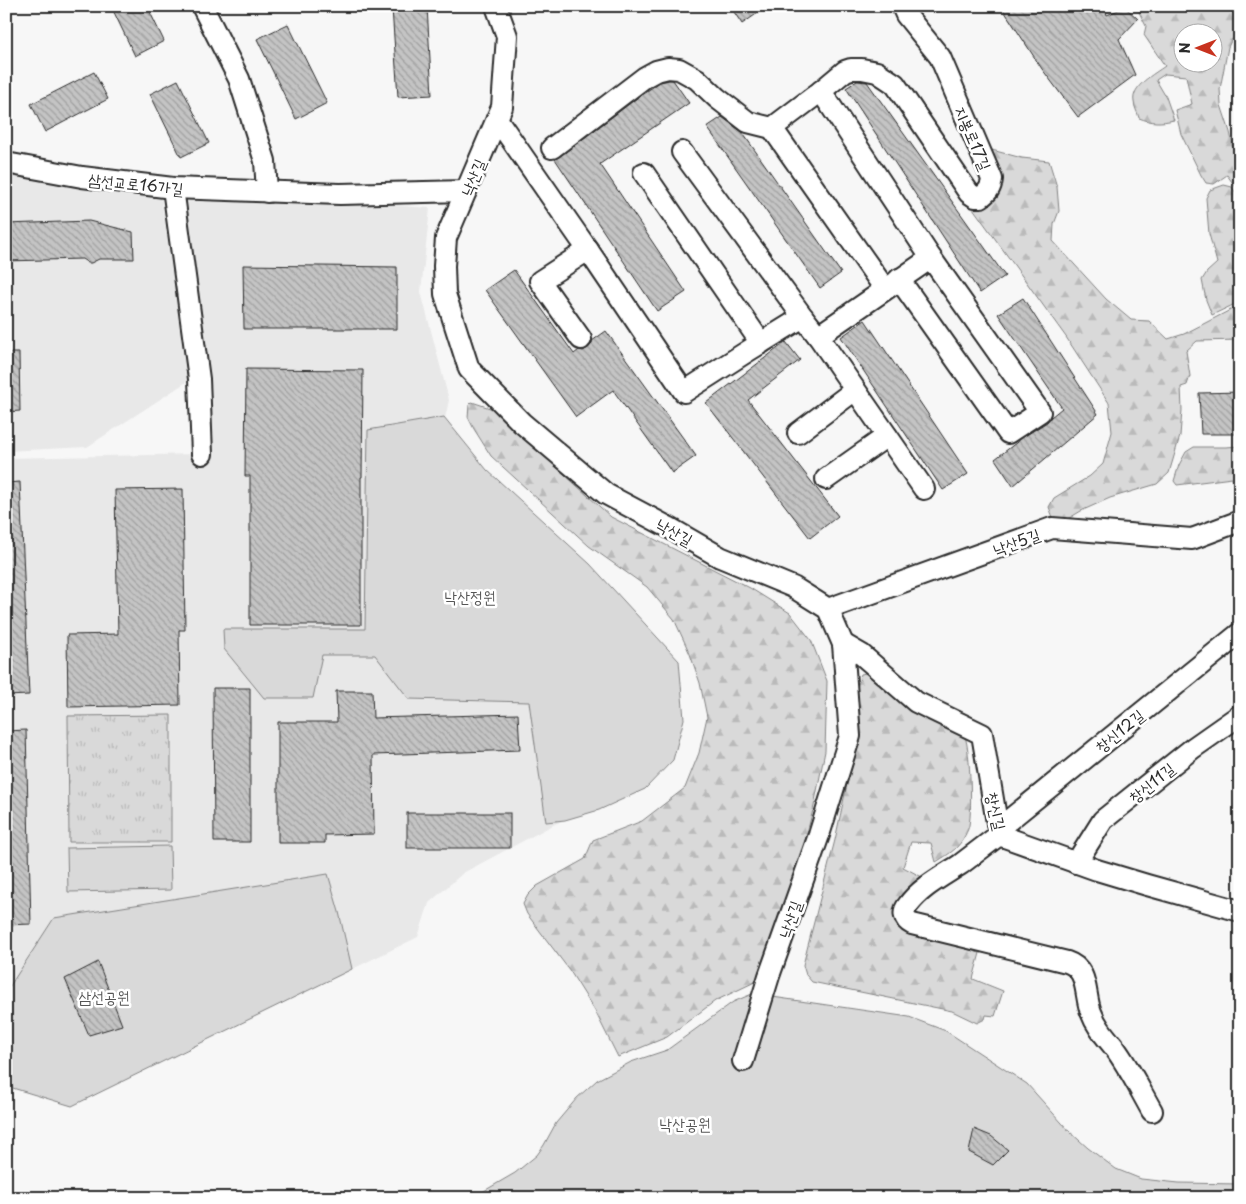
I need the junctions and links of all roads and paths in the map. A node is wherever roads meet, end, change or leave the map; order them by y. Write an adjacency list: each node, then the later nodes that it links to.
1 (202, 6): 13 (street)
2 (496, 6): 5 (street, 낙산길)
3 (902, 6): 4 (street, 지봉로17길)
4 (821, 91): 6 (street); 15 (street)
5 (497, 119): 12 (street, 낙산길); 14 (street)
6 (772, 128): 7 (street); 16 (street)
7 (552, 148)
8 (682, 152): 17 (street)
9 (6, 163): 11 (street, 삼선교로16가길)
10 (644, 173): 20 (street)
11 (173, 188): 13 (street, 삼선교로16가길); 24 (street)
12 (466, 191): 13 (street, 삼선교로16가길); 28 (street, 낙산길)
13 (267, 192)
14 (588, 250): 19 (street); 20 (street)
15 (931, 258): 16 (street); 16 (street)
16 (892, 284): 18 (street)
17 (803, 317): 18 (street); 20 (street)
18 (818, 336): 21 (street)
19 (581, 339)
20 (761, 343)
21 (855, 390): 22 (street); 23 (street)
22 (798, 433)
23 (887, 436): 25 (street); 26 (street)
24 (202, 454)
25 (826, 479)
26 (924, 489)
27 (1240, 521): 28 (street, 낙산5길)
28 (828, 609): 30 (street, 낙산길)
29 (1240, 632): 32 (street, 창신12길)
30 (843, 644): 32 (street, 창신길); 35 (street, 낙산길)
31 (1240, 715): 33 (street, 창신11길)
32 (998, 832): 33 (street, 창신길); 36 (street, 창신12길)
33 (1076, 862): 34 (street, 창신길)
34 (1240, 911)
35 (743, 1061)
36 (1152, 1111)

